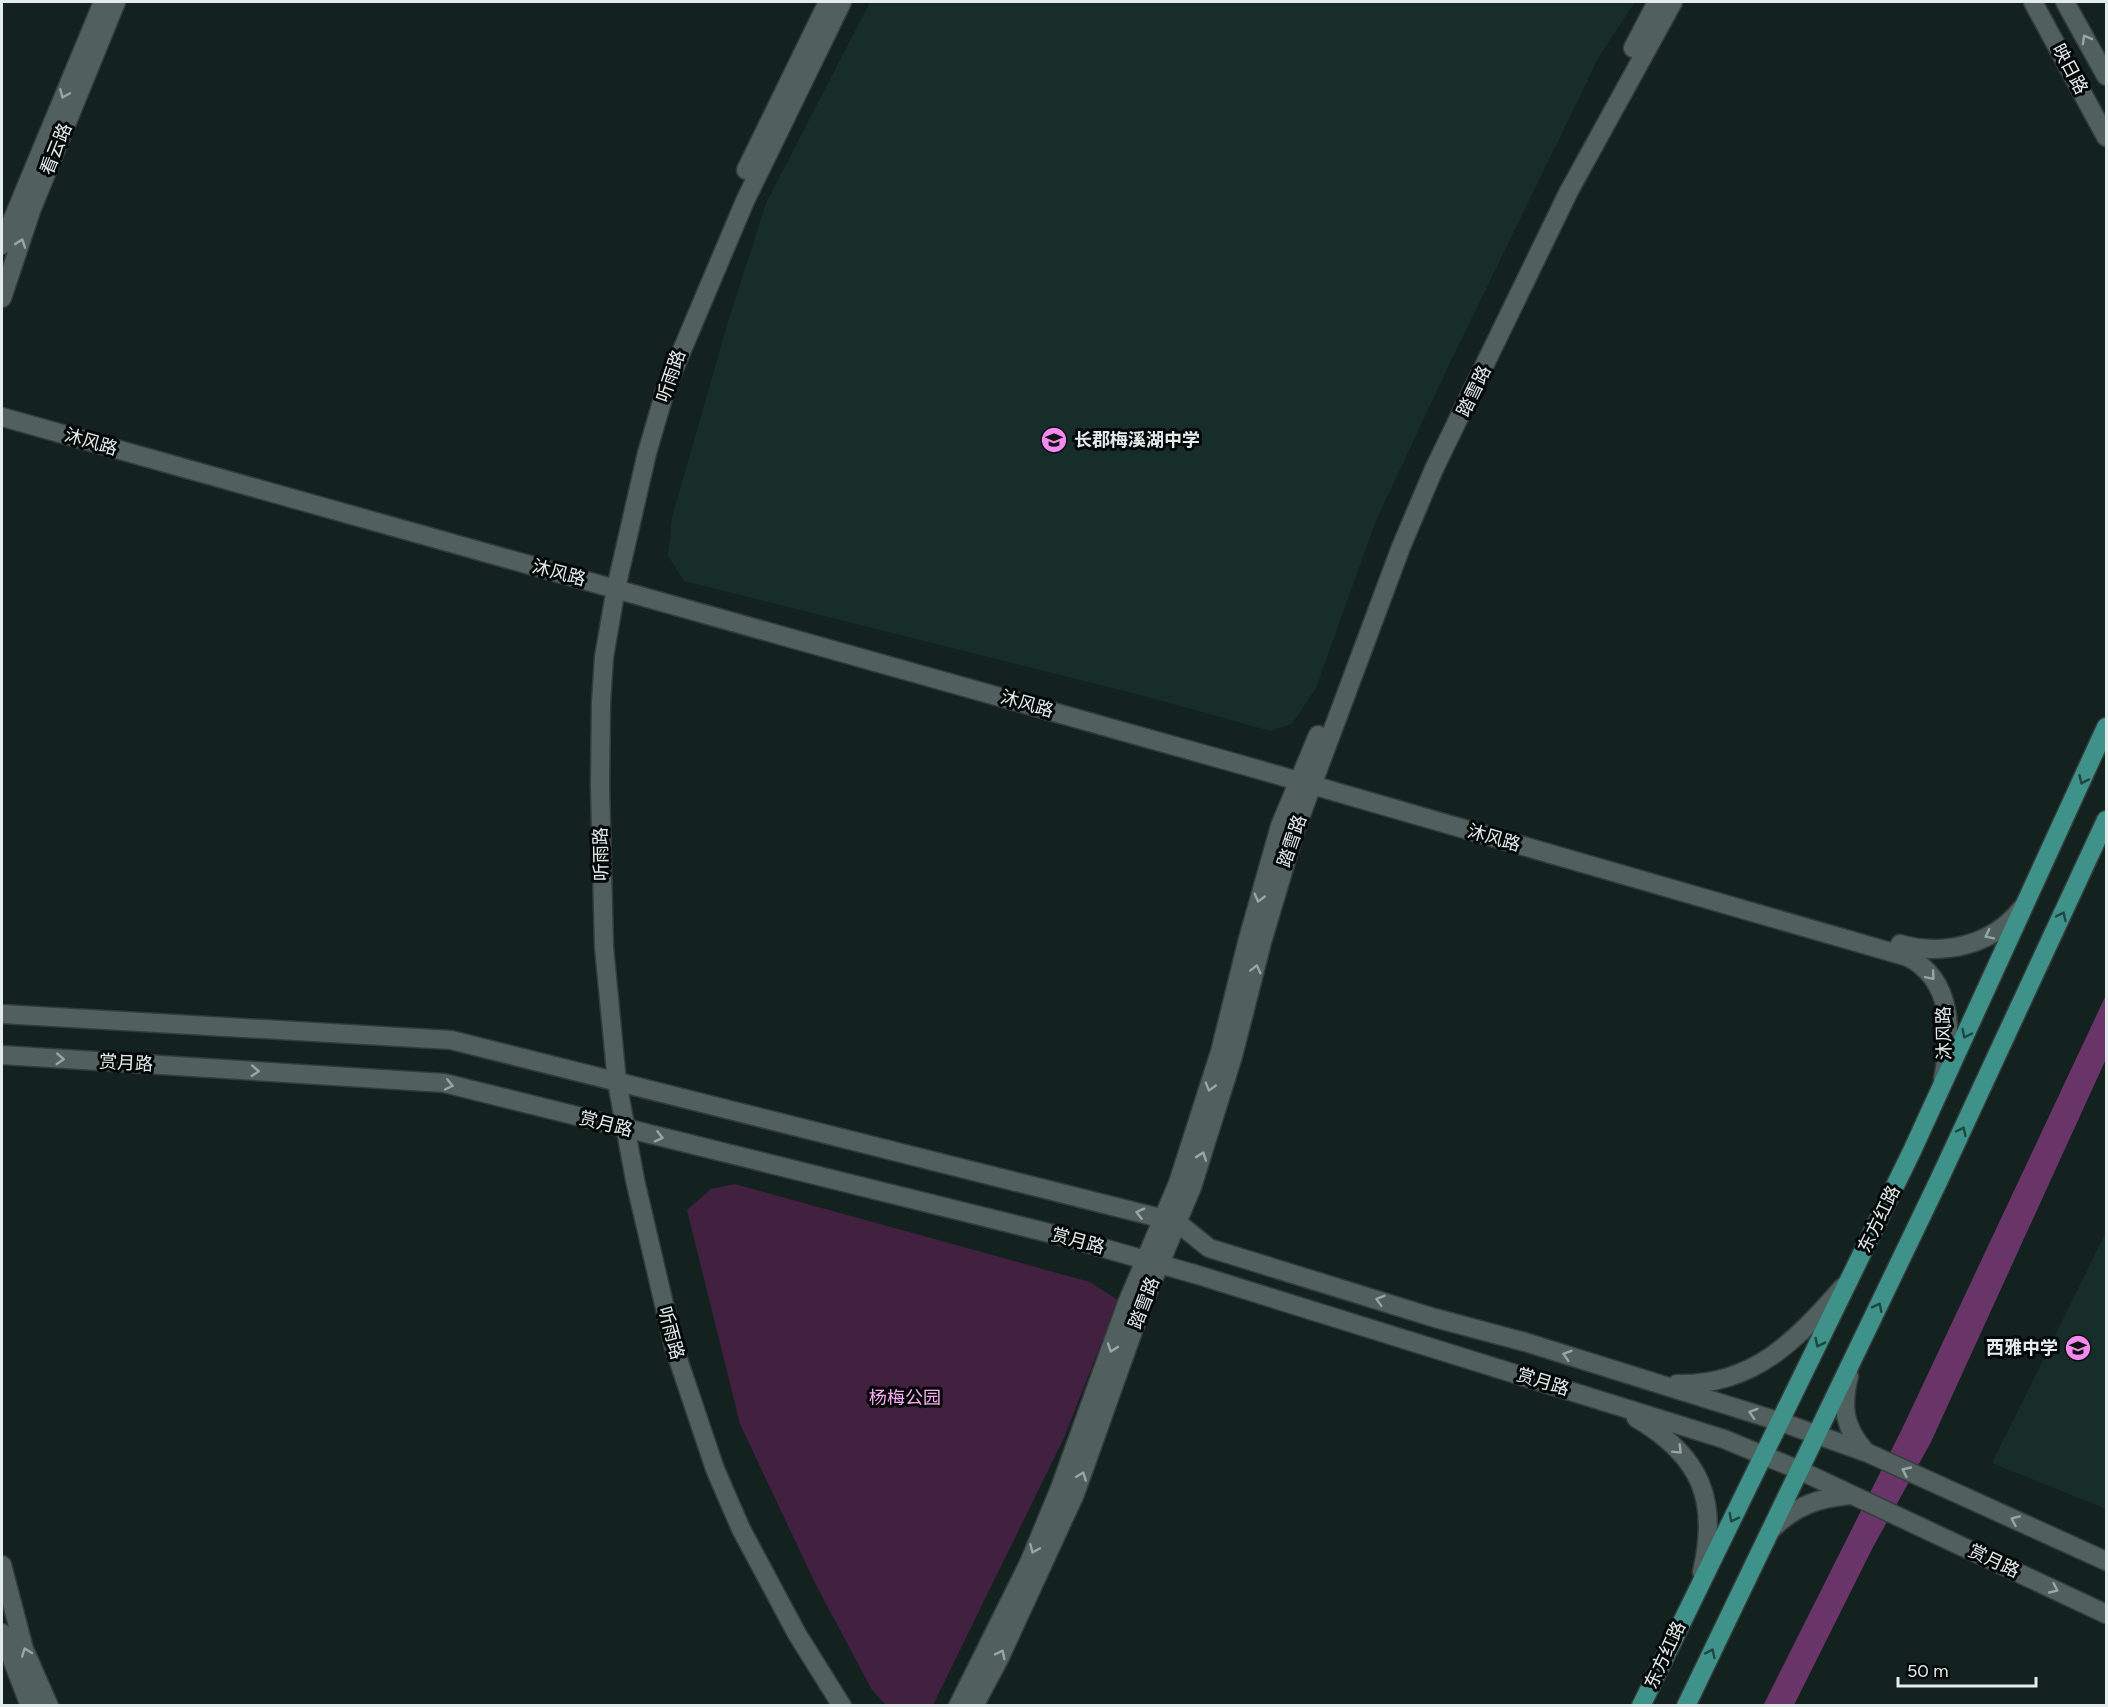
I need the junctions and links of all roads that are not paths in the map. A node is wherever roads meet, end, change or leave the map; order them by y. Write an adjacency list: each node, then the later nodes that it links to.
1 (103, 2): 11 (street, 看云路, one-way to 11)
2 (116, 2): 12 (street, 看云路, one-way to 2)
3 (828, 2): 15 (street, 听雨路)
4 (842, 2): 15 (street, 听雨路)
5 (1657, 2): 17 (street, 踏雪路)
6 (1673, 2): 17 (street, 踏雪路)
7 (2033, 2): 10 (street, 映日路)
8 (2065, 2): 9 (street, 映日路, one-way to 8)
9 (2106, 76)
10 (2106, 137)
11 (2, 245)
12 (2, 298)
13 (2, 405): 15 (street, 沐风路)
14 (2, 417): 15 (street, 沐风路)
15 (612, 581): 17 (street, 沐风路); 22 (street, 听雨路)
16 (2106, 727): 19 (main road, 东方红路, one-way to 19)
17 (1307, 778): 19 (street, 沐风路, one-way to 17); 23 (street, 沐风路, one-way to 23); 25 (street, 踏雪路)
18 (2106, 820): 28 (main road, 东方红路, one-way to 18)
19 (2030, 896): 23 (main road, 东方红路, one-way to 23)
20 (2, 1014): 22 (street, 赏月路)
21 (2, 1056): 24 (street, 赏月路, one-way to 24)
22 (611, 1081): 24 (street, 听雨路); 25 (street, 赏月路, one-way to 22)
23 (1941, 1089): 27 (main road, 东方红路)
24 (619, 1127): 26 (street, 赏月路, one-way to 26); 45 (street, 听雨路); 46 (street, 听雨路)
25 (1171, 1221): 26 (street, 踏雪路); 29 (street, 赏月路, one-way to 25)
26 (1153, 1262): 30 (street, 赏月路); 47 (street, 踏雪路, one-way to 47); 48 (street, 踏雪路, one-way to 26)
27 (1850, 1279): 29 (street); 31 (main road, 东方红路, one-way to 31)
28 (1852, 1362): 32 (main road, 东方红路); 33 (street)
29 (1658, 1383): 31 (street, 赏月路, one-way to 29)
30 (1614, 1404): 34 (street, 赏月路); 40 (street, one-way to 40)
31 (1780, 1422): 32 (street, 赏月路); 34 (main road, 东方红路)
32 (1816, 1435): 33 (street, 赏月路); 35 (main road, 东方红路)
33 (1868, 1453): 38 (street, 赏月路, one-way to 33)
34 (1764, 1454): 35 (street, 赏月路); 40 (main road, 东方红路, one-way to 40)
35 (1799, 1470): 36 (street, 赏月路); 37 (main road, 东方红路)
36 (1850, 1494): 37 (street); 41 (street, 赏月路, one-way to 41)
37 (1767, 1536): 50 (main road, 东方红路, one-way to 37)
38 (2106, 1561)
39 (2, 1565): 44 (street, one-way to 39)
40 (1700, 1582): 49 (main road, 东方红路)
41 (2106, 1614)
42 (2, 1633): 43 (street)
43 (30, 1706)
44 (49, 1706)
45 (830, 1706)
46 (842, 1706)
47 (958, 1706)
48 (974, 1706)
49 (1641, 1706)
50 (1686, 1706)

